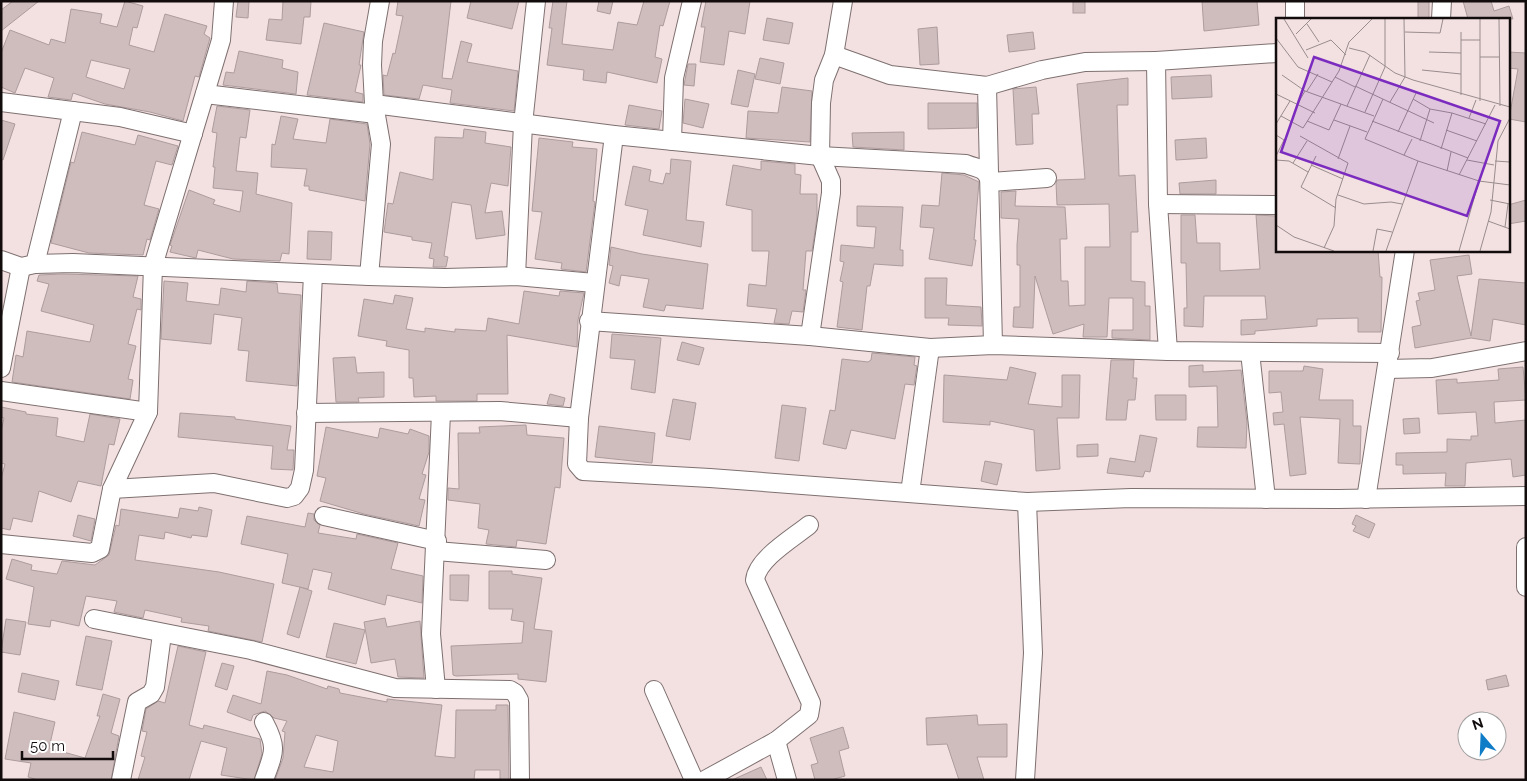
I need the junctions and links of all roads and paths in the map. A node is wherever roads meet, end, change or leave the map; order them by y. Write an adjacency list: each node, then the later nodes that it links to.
1 (224, 1): 14 (street)
2 (380, 1): 16 (street)
3 (536, 1): 18 (street)
4 (692, 1): 21 (street)
5 (843, 1): 11 (street)
6 (1295, 1): 8 (street)
7 (1442, 1): 9 (street)
8 (1295, 18)
9 (1441, 18)
10 (1276, 53): 12 (street)
11 (834, 55): 13 (street); 22 (street)
12 (1156, 61): 13 (street); 25 (street)
13 (988, 86): 24 (street)
14 (205, 94): 16 (street); 19 (street)
15 (1, 102): 17 (street)
16 (375, 109): 18 (street); 32 (street)
17 (73, 111): 19 (street); 29 (street)
18 (522, 124): 20 (street); 33 (street)
19 (193, 134): 30 (street)
20 (614, 135): 21 (street); 34 (street)
21 (672, 141): 22 (street)
22 (820, 156): 24 (street); 36 (street)
23 (1047, 178): 24 (street)
24 (991, 182): 37 (street)
25 (1158, 204): 26 (street); 39 (street)
26 (1276, 205)
27 (1405, 251): 42 (street)
28 (1, 260): 29 (street)
29 (28, 265): 30 (street); 43 (street)
30 (153, 266): 31 (street); 45 (street)
31 (313, 274): 32 (street); 46 (street)
32 (369, 276): 33 (street)
33 (516, 276): 34 (street)
34 (594, 282): 35 (street)
35 (589, 321): 36 (street); 48 (street)
36 (810, 336): 38 (street)
37 (993, 345): 38 (street); 39 (street)
38 (930, 348): 50 (street)
39 (1168, 351): 41 (street)
40 (1526, 351): 42 (street)
41 (1250, 352): 42 (street); 52 (street)
42 (1388, 361): 53 (street)
43 (1, 368)
44 (1, 391): 45 (street)
45 (148, 412): 49 (street)
46 (306, 413): 47 (street); 49 (street)
47 (442, 413): 48 (street); 58 (street)
48 (579, 418): 50 (street)
49 (112, 488): 57 (street)
50 (910, 493): 54 (street)
51 (1526, 496): 53 (street)
52 (1266, 499): 53 (street); 54 (street)
53 (1366, 499)
54 (1027, 502): 74 (street)
55 (324, 516): 58 (street)
56 (809, 525): 67 (street)
57 (1, 544)
58 (436, 546): 60 (street); 64 (street)
59 (1526, 547): 61 (street)
60 (546, 560)
61 (1526, 587)
62 (94, 619): 63 (street)
63 (162, 634): 64 (street); 68 (street)
64 (436, 689): 70 (street)
65 (654, 690): 71 (street)
66 (264, 722): 69 (street)
67 (776, 741): 72 (street); 73 (street)
68 (120, 780)
69 (264, 780)
70 (520, 780)
71 (694, 780)
72 (705, 780)
73 (787, 780)
74 (1025, 780)

